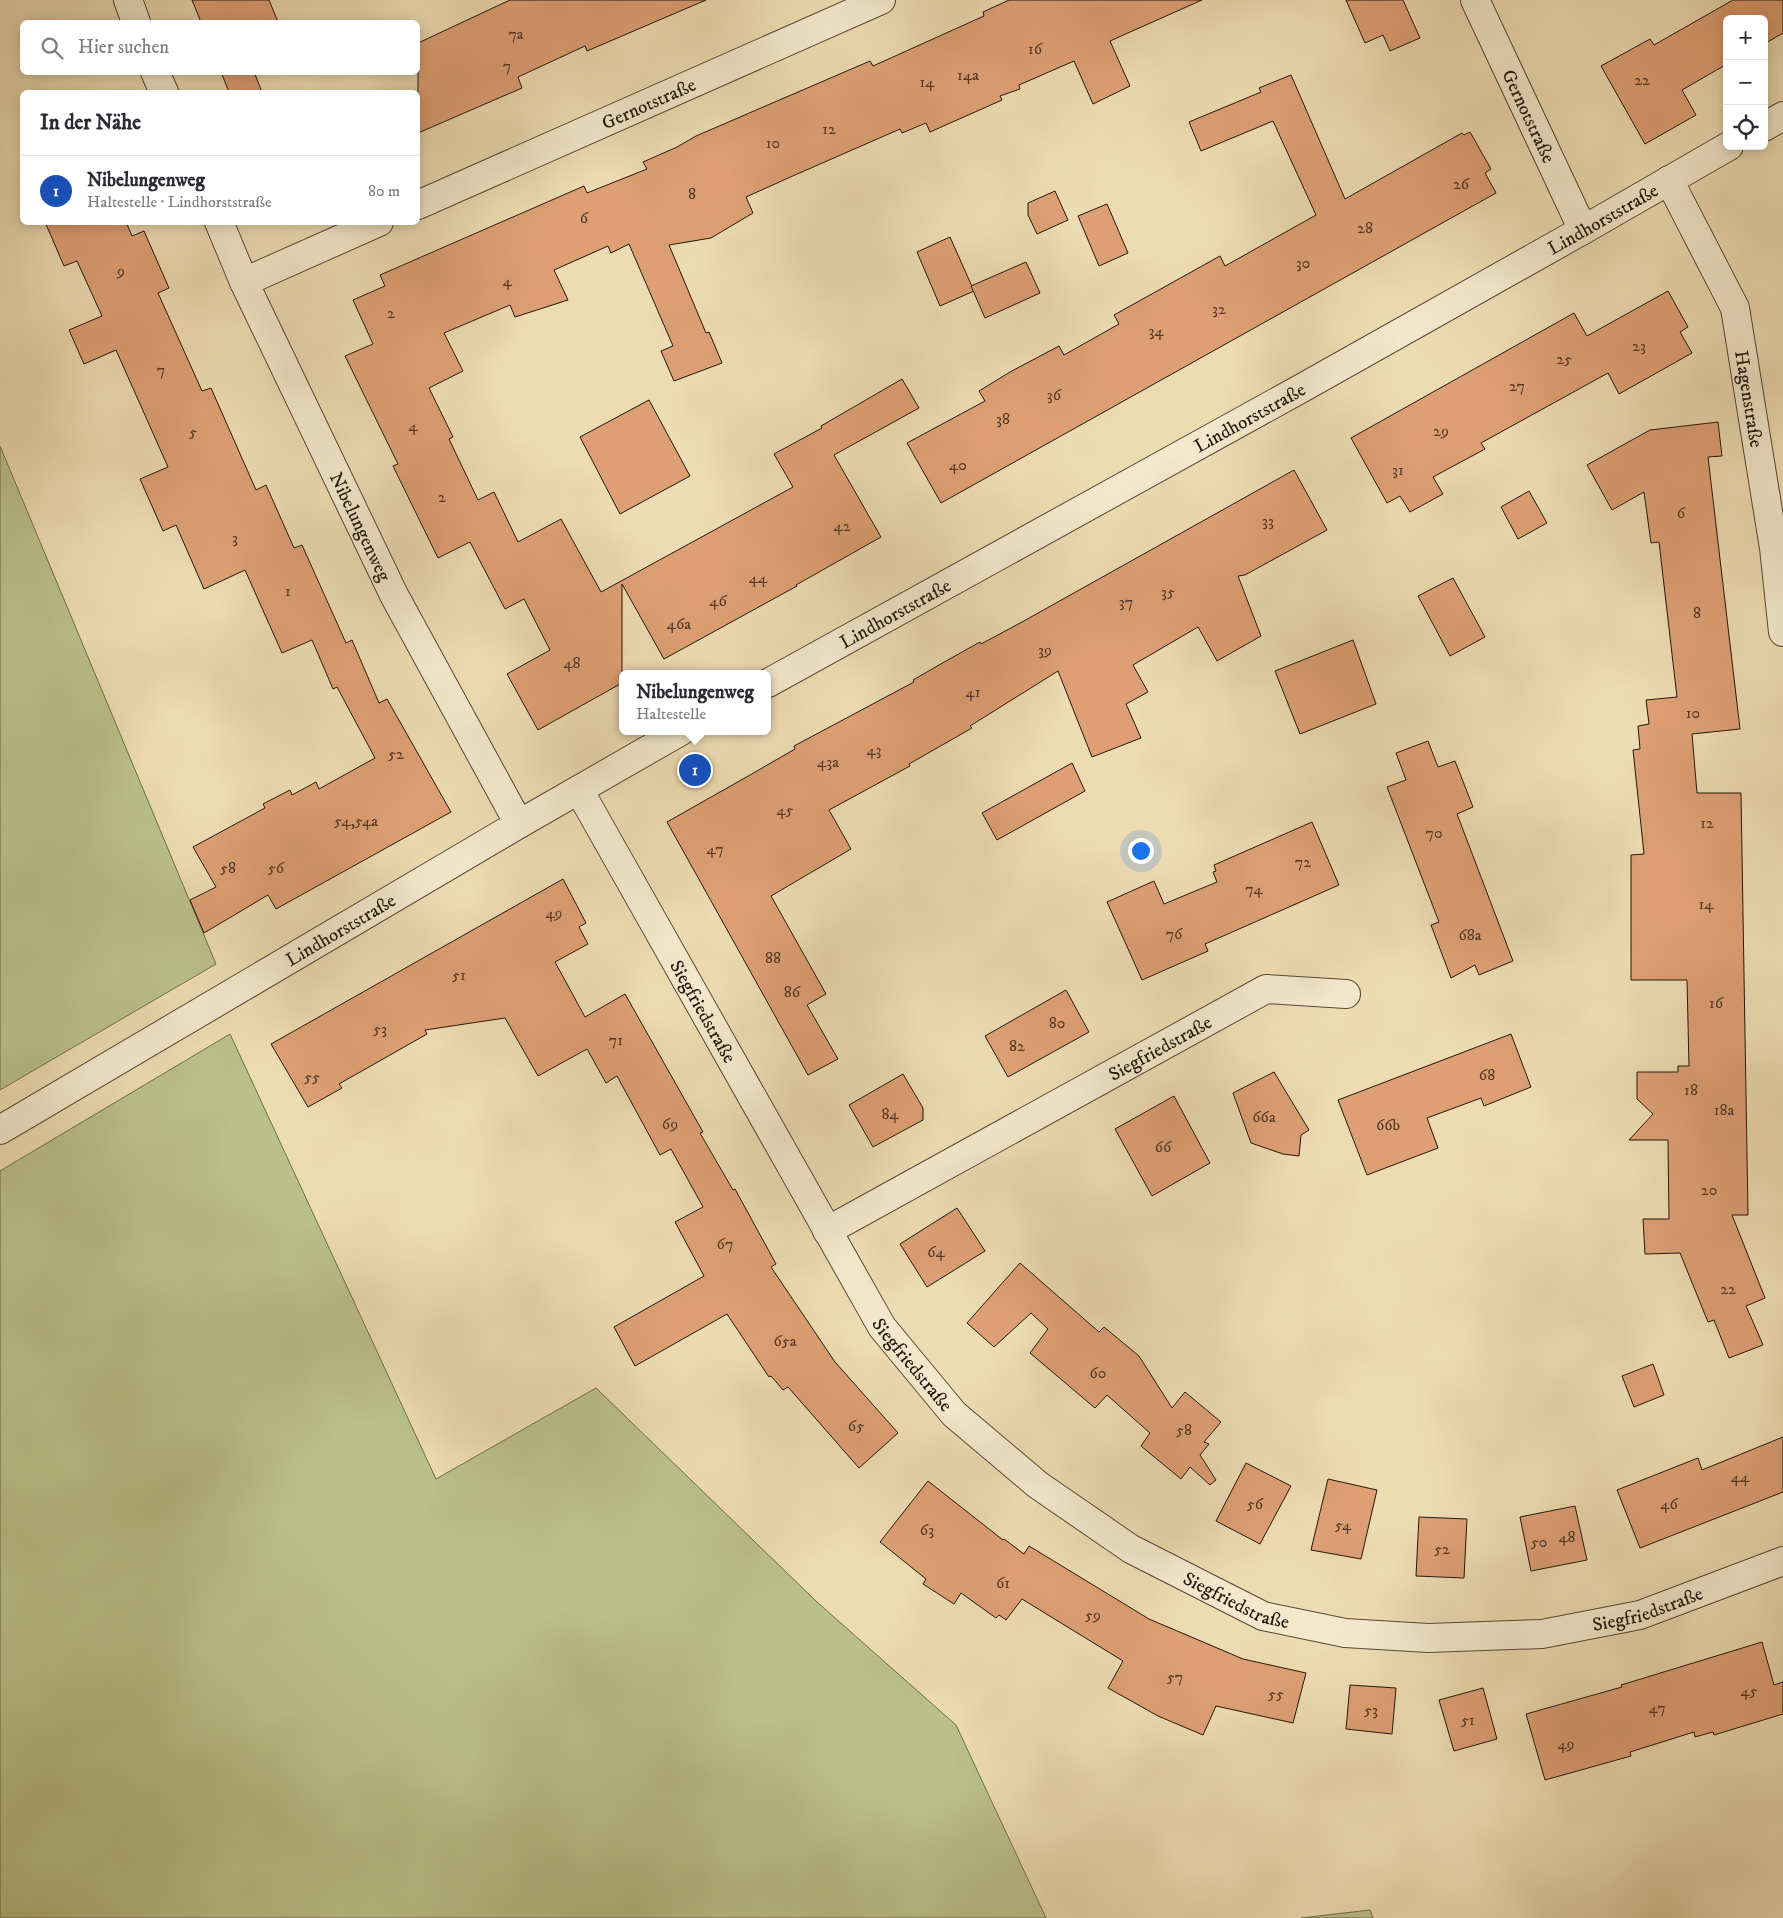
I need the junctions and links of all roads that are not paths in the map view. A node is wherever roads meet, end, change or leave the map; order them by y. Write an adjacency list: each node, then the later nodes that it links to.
1 (128, 0): 4 (street)
2 (881, 0): 11 (street, Gernotstraße)
3 (1475, 0): 14 (street, Gernotstraße)
4 (135, 20)
5 (156, 75): 6 (street)
6 (163, 90)
7 (1783, 116): 8 (street)
8 (1768, 125)
9 (1723, 149): 10 (street, Lindhorststraße)
10 (1669, 180): 14 (street, Lindhorststraße); 16 (street, Hagenstraße)
11 (420, 204)
12 (220, 225): 15 (street, Nibelungenweg)
13 (372, 225): 15 (street)
14 (1583, 230): 17 (street, Lindhorststraße)
15 (244, 282): 20 (street, Nibelungenweg)
16 (1783, 632)
17 (771, 682)
18 (674, 735): 19 (street, Lindhorststraße)
19 (579, 790): 20 (street, Lindhorststraße); 23 (street, Siegfriedstraße)
20 (519, 824): 22 (street, Lindhorststraße)
21 (1346, 994): 23 (street, Siegfriedstraße)
22 (0, 1130)
23 (827, 1232): 24 (street, Siegfriedstraße)
24 (1783, 1561)

